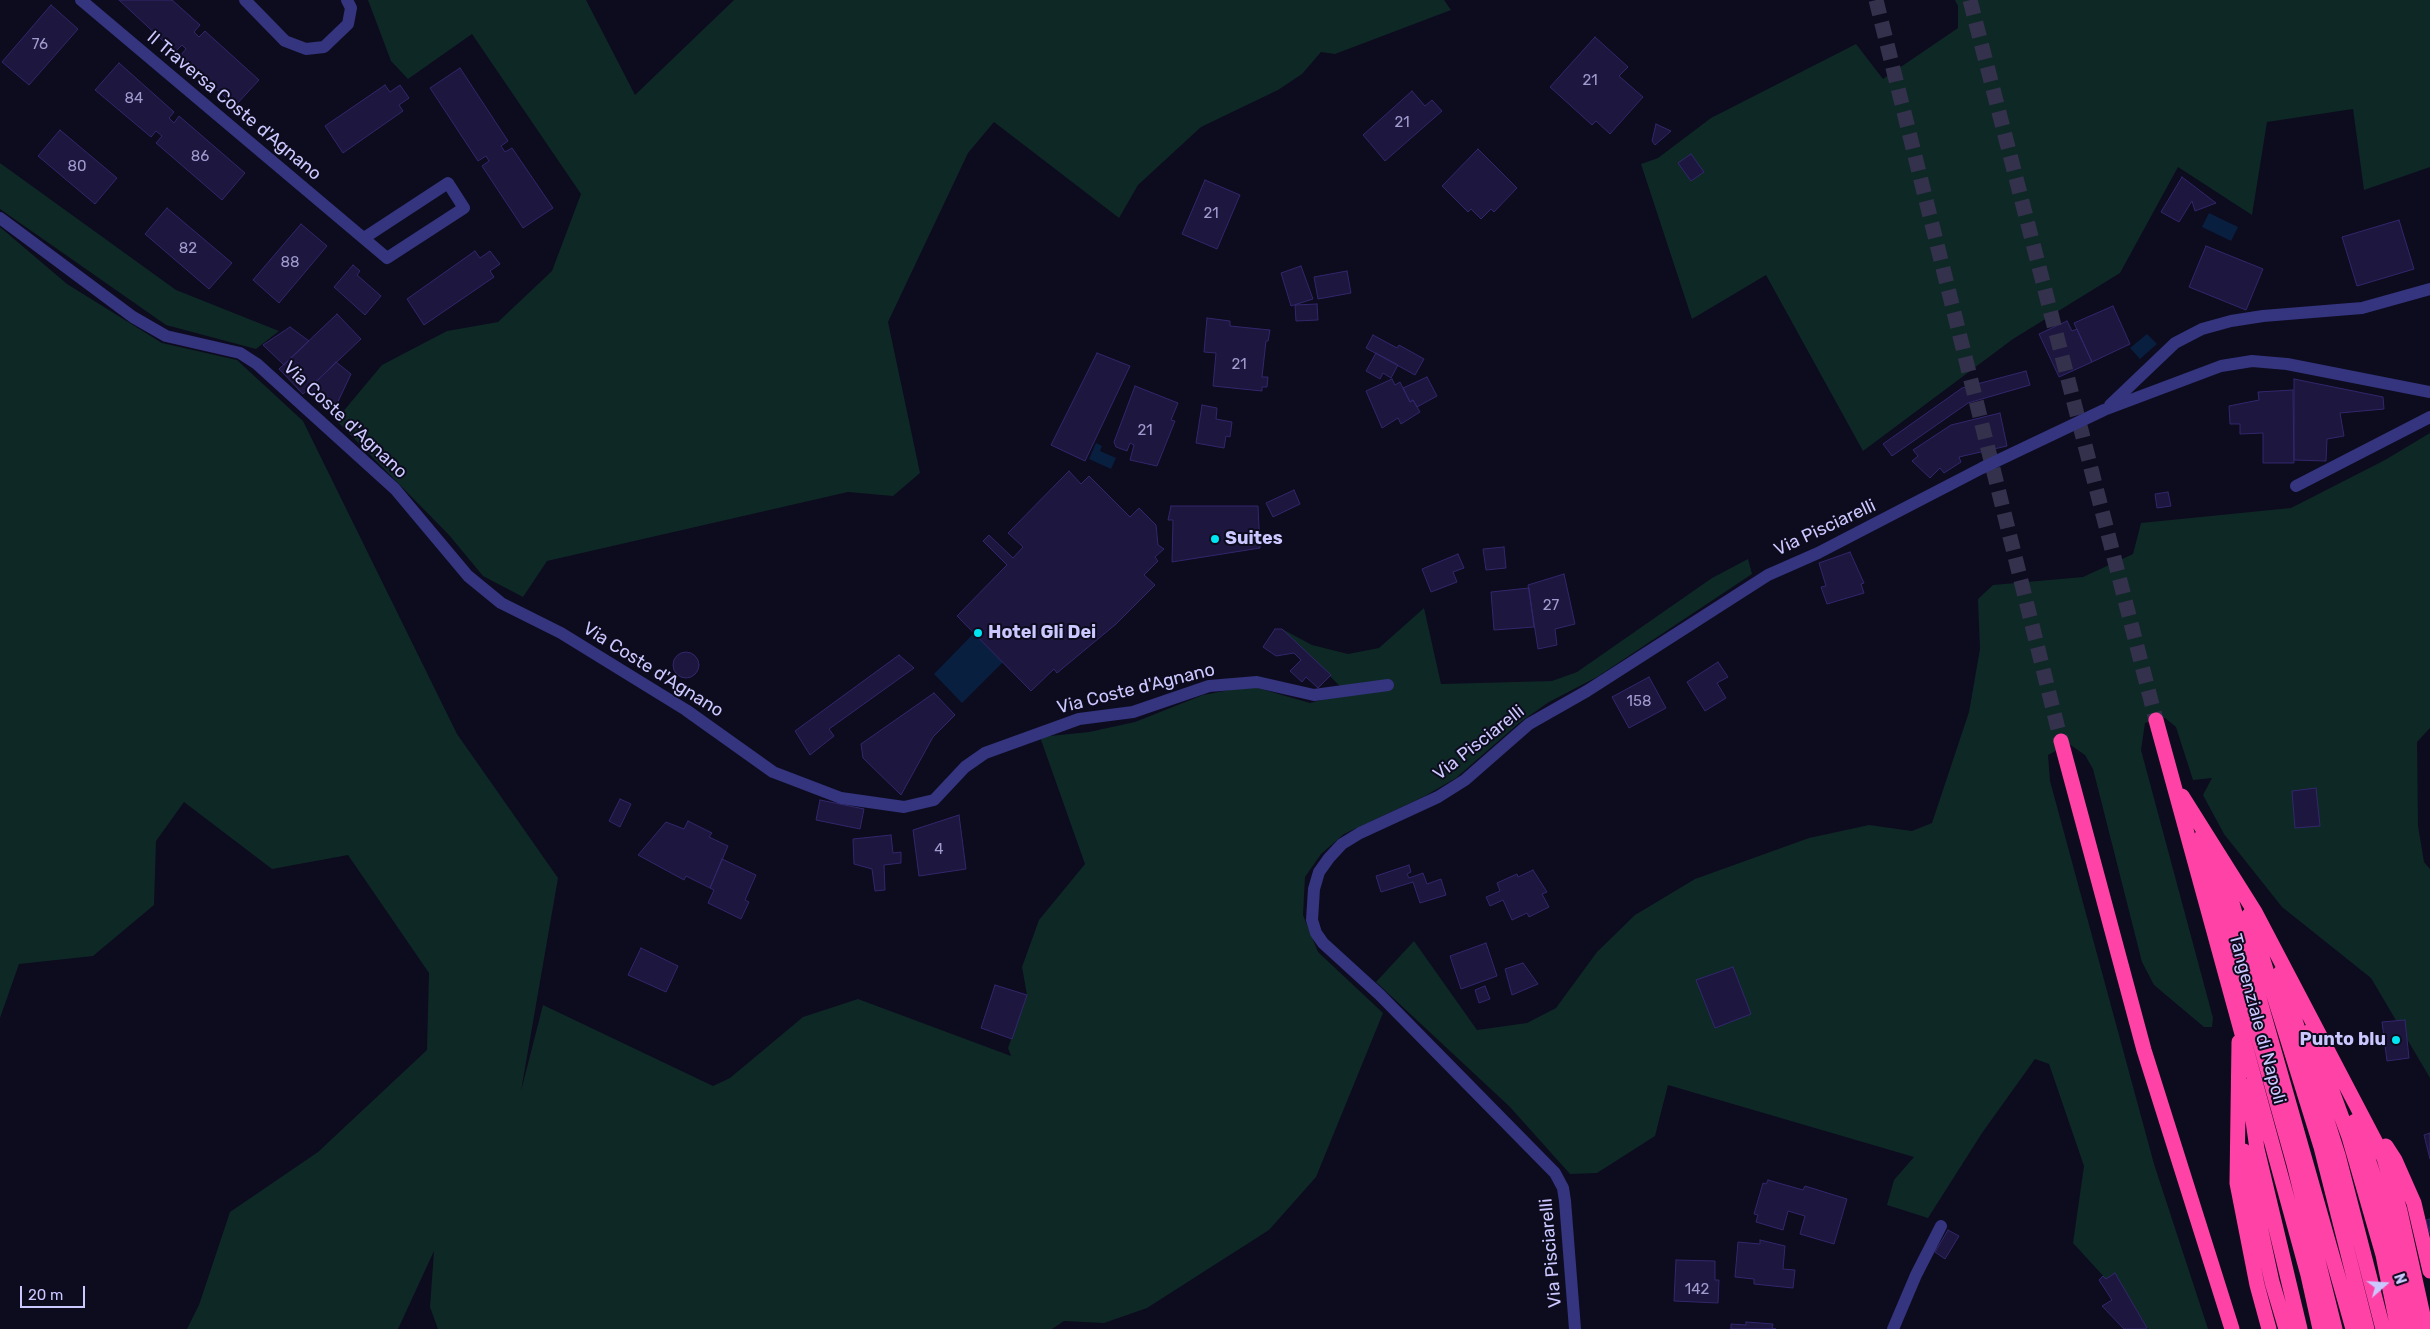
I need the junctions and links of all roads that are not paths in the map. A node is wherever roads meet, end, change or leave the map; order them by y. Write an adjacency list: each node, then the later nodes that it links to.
1 (82, 0): 5 (street, II Traversa Coste d'Agnano)
2 (246, 0): 3 (street)
3 (347, 0)
4 (0, 218): 11 (street, Via Coste d'Agnano)
5 (364, 238): 5 (street, II Traversa Coste d'Agnano)
6 (2430, 289): 8 (street)
7 (2430, 392): 8 (street)
8 (2104, 410): 26 (street, Via Pisciarelli)
9 (2430, 417): 10 (street)
10 (2296, 486)
11 (1388, 685)
12 (2156, 720): 14 (highway, Tangenziale di Napoli)
13 (2061, 741): 28 (highway)
14 (2173, 782): 15 (highway); 20 (highway, Tangenziale di Napoli)
15 (2197, 820): 16 (highway); 33 (highway)
16 (2219, 854): 17 (highway); 34 (highway)
17 (2241, 889): 18 (highway); 35 (highway)
18 (2267, 934): 19 (highway); 36 (highway)
19 (2290, 978): 21 (highway); 37 (highway)
20 (2240, 1029): 23 (highway); 31 (highway); 32 (highway, Tangenziale di Napoli)
21 (2320, 1033): 22 (highway); 38 (highway)
22 (2346, 1082): 25 (highway); 39 (highway)
23 (2238, 1114): 29 (highway); 30 (highway)
24 (1941, 1226): 27 (street)
25 (2430, 1271)
26 (1575, 1329)
27 (1893, 1329)
28 (2232, 1329)
29 (2269, 1329)
30 (2286, 1329)
31 (2300, 1329)
32 (2320, 1329)
33 (2335, 1329)
34 (2353, 1329)
35 (2367, 1329)
36 (2383, 1329)
37 (2398, 1329)
38 (2411, 1329)
39 (2426, 1329)

